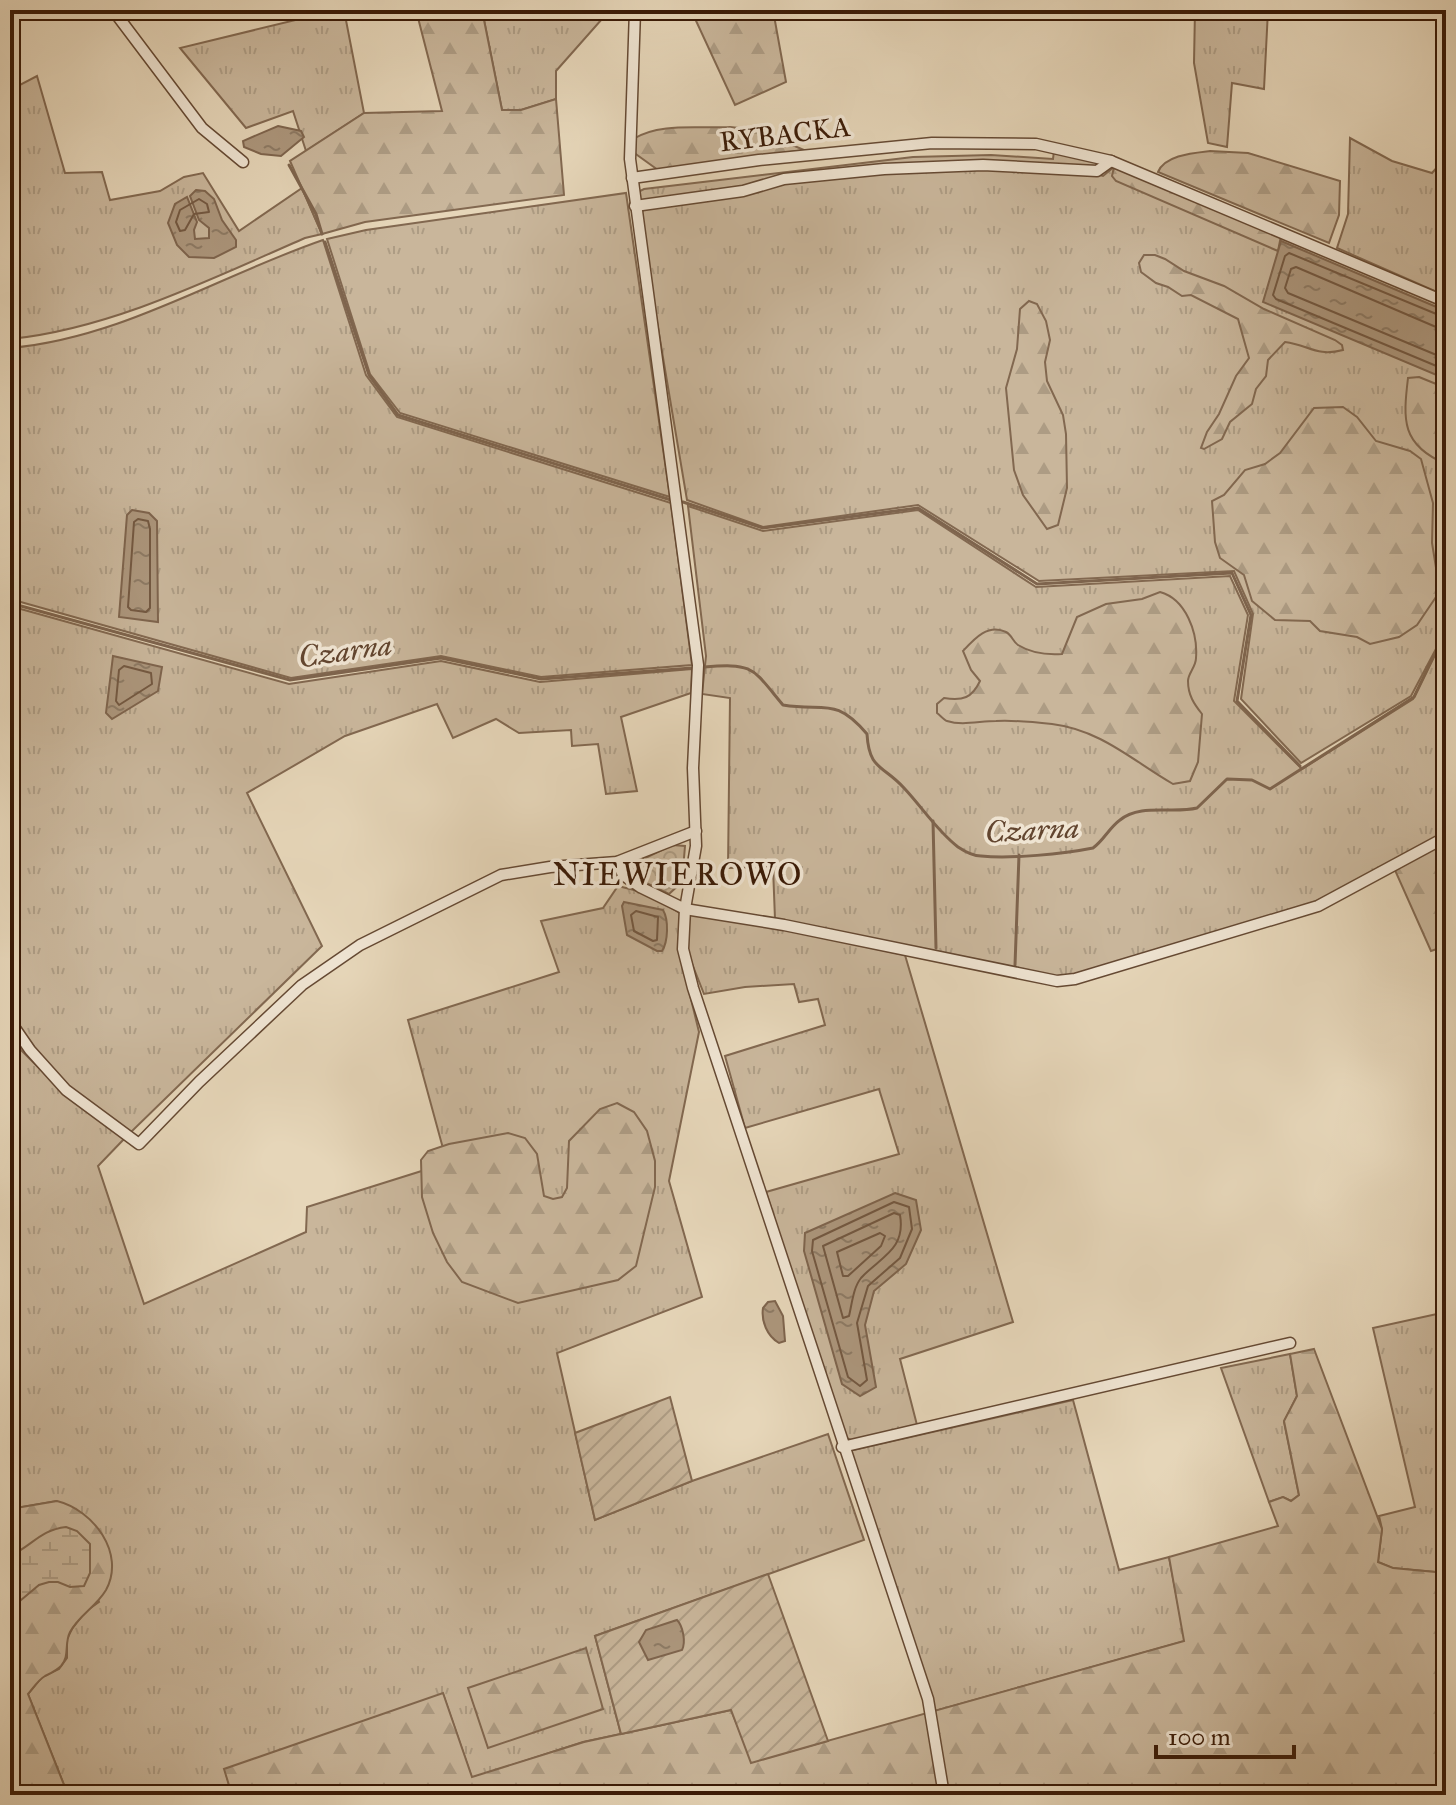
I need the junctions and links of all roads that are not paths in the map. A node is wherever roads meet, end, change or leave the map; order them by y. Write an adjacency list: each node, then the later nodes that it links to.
1 (113, 10): 4 (street)
2 (635, 10): 5 (street)
3 (1111, 161): 5 (street, RYBACKA); 6 (street); 7 (street, RYBACKA)
4 (243, 162)
5 (632, 178): 6 (street)
6 (635, 206): 8 (street)
7 (1446, 302)
8 (696, 831): 10 (street); 11 (street)
9 (1446, 837): 11 (street)
10 (617, 862): 11 (street); 12 (street)
11 (685, 909): 14 (street)
12 (10, 1021)
13 (1290, 1343): 14 (street)
14 (842, 1447): 15 (street)
15 (944, 1795)

